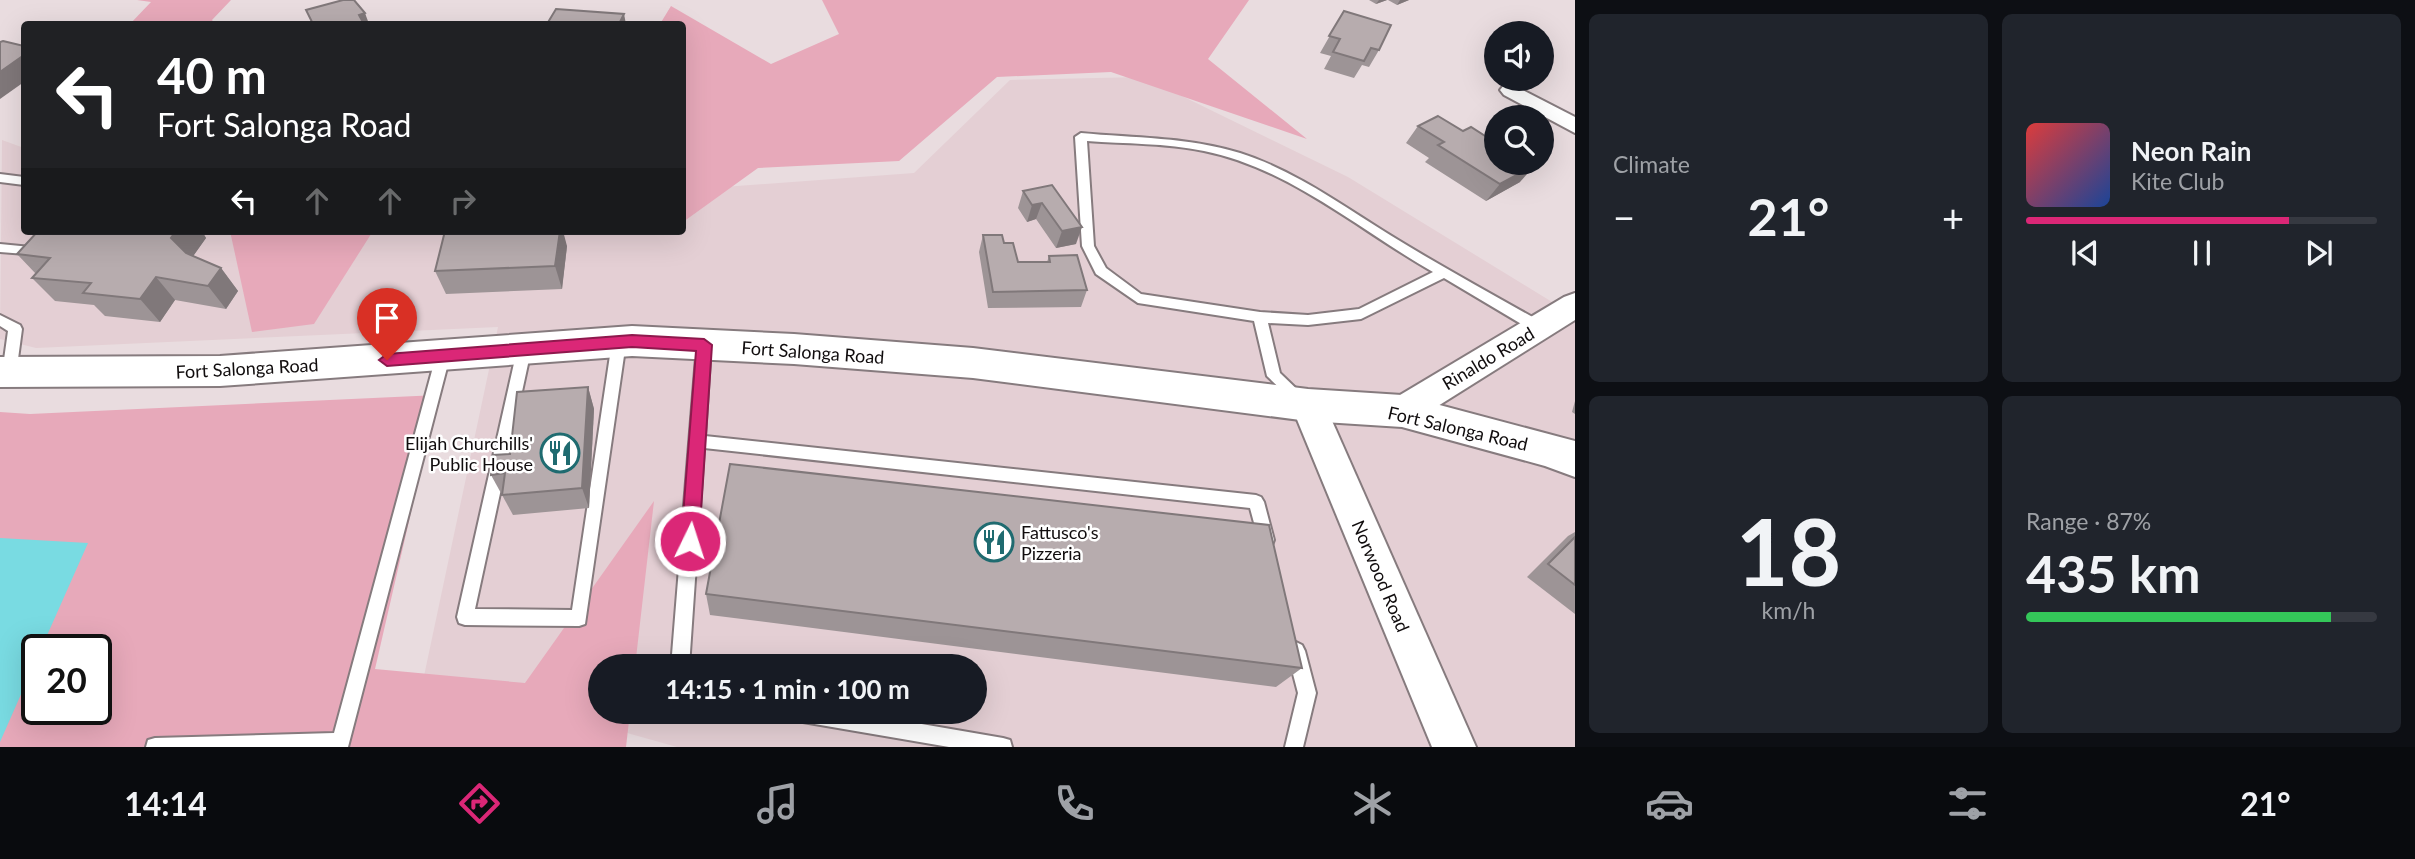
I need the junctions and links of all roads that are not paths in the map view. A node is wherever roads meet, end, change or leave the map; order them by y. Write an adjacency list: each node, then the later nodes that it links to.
1 (1513, 91): 2 (street)
2 (1575, 126)
3 (0, 178): 4 (lane)
4 (21, 181)
5 (49, 235): 6 (lane)
6 (0, 247)
7 (1444, 272): 9 (lane); 9 (lane); 11 (lane)
8 (1575, 305): 11 (street, Rinaldo Road)
9 (1259, 317): 17 (lane)
10 (0, 320): 16 (lane)
11 (1538, 327): 18 (street, Rinaldo Road)
12 (619, 342): 13 (main road, Fort Salonga Road); 14 (main road, Fort Salonga Road); 14 (lane)
13 (704, 345): 17 (main road, Fort Salonga Road); 19 (lane)
14 (524, 350): 15 (main road, Fort Salonga Road)
15 (443, 356): 16 (main road, Fort Salonga Road); 25 (lane)
16 (5, 373)
17 (1308, 405): 18 (main road, Fort Salonga Road); 28 (street, Norwood Road)
18 (1402, 411): 20 (main road, Fort Salonga Road)
19 (697, 441): 21 (lane); 23 (lane)
20 (1575, 459)
21 (1270, 553)
22 (1290, 630): 27 (lane)
23 (681, 654)
24 (868, 724): 26 (lane)
25 (155, 747)
26 (1003, 747)
27 (1294, 747)
28 (1454, 747)

